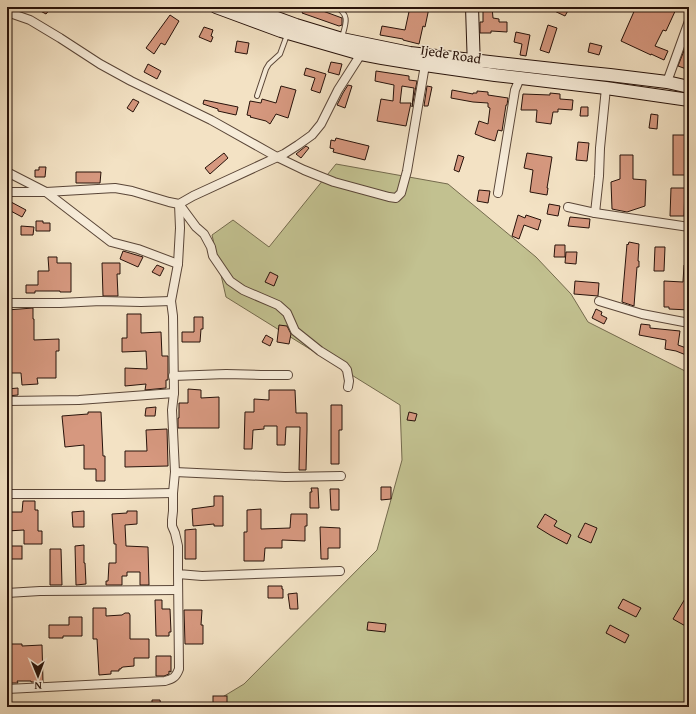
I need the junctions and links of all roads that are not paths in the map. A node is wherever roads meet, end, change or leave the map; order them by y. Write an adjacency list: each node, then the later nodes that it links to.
1 (216, 7): 7 (main road, Ijede Road)
2 (247, 7): 8 (main road, Ijede Road)
3 (336, 7): 8 (lane)
4 (472, 7): 10 (main road)
5 (7, 12): 19 (street)
6 (689, 22): 14 (street)
7 (288, 32): 9 (main road, Ijede Road); 17 (lane)
8 (342, 39): 10 (main road, Ijede Road)
9 (361, 54): 11 (main road, Ijede Road); 19 (street)
10 (473, 60): 12 (main road); 14 (main road, Ijede Road)
11 (425, 66): 12 (main road, Ijede Road); 19 (street)
12 (474, 72): 13 (main road, Ijede Road)
13 (520, 78): 16 (main road, Ijede Road); 23 (street)
14 (667, 82): 15 (main road, Ijede Road)
15 (689, 87)
16 (606, 88): 18 (main road, Ijede Road); 26 (street)
17 (257, 96)
18 (689, 100)
19 (277, 157): 24 (street)
20 (7, 172): 22 (street)
21 (7, 192): 22 (street)
22 (46, 192): 24 (street); 28 (street)
23 (498, 193)
24 (180, 204): 28 (street); 35 (street)
25 (568, 207): 26 (street)
26 (595, 213): 27 (street)
27 (689, 227)
28 (178, 264): 29 (street)
29 (171, 301): 31 (street); 34 (street)
30 (599, 301): 32 (street)
31 (7, 303)
32 (689, 323)
33 (288, 375): 34 (street)
34 (173, 376): 36 (street)
35 (348, 387)
36 (174, 393): 37 (street); 38 (street)
37 (7, 401)
38 (174, 472): 39 (street); 40 (street)
39 (341, 476)
40 (173, 493): 41 (street); 43 (street)
41 (7, 494)
42 (340, 571): 43 (street)
43 (178, 574): 44 (street)
44 (178, 590): 45 (street); 46 (street)
45 (7, 593)
46 (7, 689)

